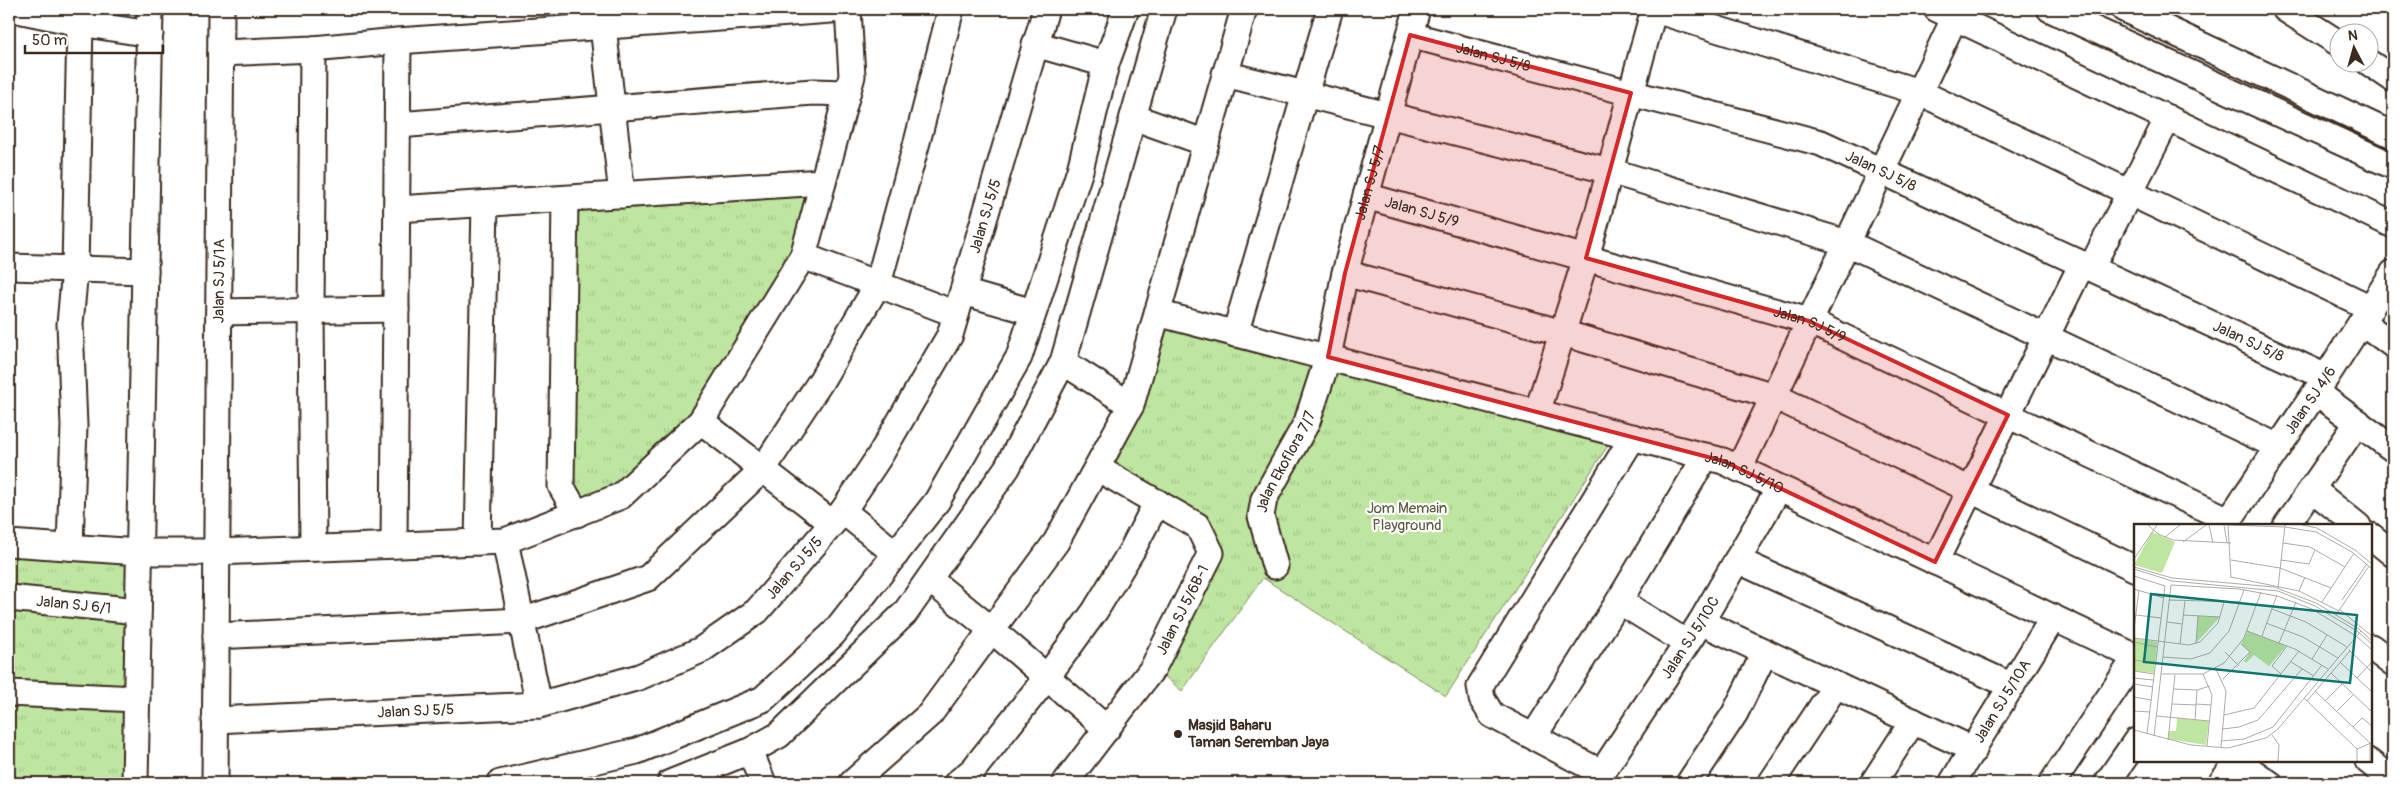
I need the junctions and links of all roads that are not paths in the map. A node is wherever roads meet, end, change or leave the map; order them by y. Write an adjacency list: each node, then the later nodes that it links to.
1 (13, 9): 20 (street)
2 (150, 9): 22 (street)
3 (221, 9): 28 (street, Jalan SJ 5/1A)
4 (847, 9): 16 (street); 34 (street)
5 (951, 9): 64 (street)
6 (1046, 9): 26 (street, Jalan SJ 5/5)
7 (1126, 9): 29 (street)
8 (1164, 9): 39 (street)
9 (1244, 9): 31 (street)
10 (1330, 9): 36 (street)
11 (1417, 9): 23 (street, Jalan SJ 5/7)
12 (1654, 9): 33 (street); 35 (street)
13 (2050, 9): 44 (street)
14 (2124, 9): 18 (street)
15 (2285, 9): 24 (street)
16 (798, 10): 21 (street)
17 (1946, 13): 33 (street); 40 (street)
18 (2164, 17): 42 (street)
19 (540, 20): 21 (street); 25 (street)
20 (80, 23): 22 (street); 60 (street)
21 (603, 26): 37 (street)
22 (150, 34): 61 (street)
23 (1410, 34): 35 (street, Jalan SJ 5/8); 38 (street, Jalan SJ 5/7)
24 (2330, 38)
25 (398, 40): 27 (street); 41 (street)
26 (1036, 44): 29 (street); 65 (street, Jalan SJ 5/5)
27 (313, 49): 28 (street); 67 (street)
28 (221, 53): 68 (street, Jalan SJ 5/1A)
29 (1106, 64): 69 (street)
30 (2380, 70): 32 (street)
31 (1225, 74): 36 (street); 43 (street)
32 (2393, 79)
33 (1919, 92): 46 (street); 48 (street)
34 (847, 93): 37 (street); 47 (street)
35 (1631, 93): 45 (street); 46 (street, Jalan SJ 5/8)
36 (1304, 94): 38 (street); 74 (street)
37 (612, 108): 41 (street); 49 (street)
38 (1388, 116): 45 (street); 50 (street, Jalan SJ 5/7)
39 (1133, 117): 43 (street); 78 (street)
40 (2168, 118): 48 (street); 54 (street)
41 (398, 125): 53 (street)
42 (2393, 135)
43 (1206, 143): 70 (street)
44 (2393, 166)
45 (1610, 170): 55 (street); 57 (street)
46 (1882, 171): 55 (street); 58 (street, Jalan SJ 5/8)
47 (823, 182): 49 (street); 56 (street)
48 (2130, 192): 58 (street); 71 (street)
49 (622, 195): 51 (street)
50 (1366, 196): 57 (street, Jalan SJ 5/9); 62 (street, Jalan SJ 5/7)
51 (566, 199): 52 (street); 97 (street)
52 (485, 204): 53 (street); 104 (street)
53 (397, 209): 66 (street)
54 (2393, 225)
55 (1847, 243): 72 (street); 75 (street)
56 (803, 256): 64 (street); 84 (street)
57 (1586, 258): 72 (street, Jalan SJ 5/9); 73 (street)
58 (2086, 266): 75 (street); 79 (street, Jalan SJ 5/8)
59 (9, 267): 60 (street)
60 (75, 269): 61 (street); 107 (street)
61 (145, 271): 109 (street)
62 (1345, 273): 73 (street); 77 (street, Jalan SJ 5/7)
63 (2393, 273): 71 (street, Jalan SJ 4/6)
64 (878, 284): 65 (street); 92 (street)
65 (960, 303): 69 (street); 98 (street, Jalan SJ 5/5)
66 (396, 310): 67 (street); 106 (street)
67 (311, 311): 68 (street); 108 (street)
68 (219, 312): 110 (street, Jalan SJ 5/1A)
69 (1033, 312): 111 (street)
70 (1157, 313): 74 (street, Jalan SJ 5/10); 81 (street)
71 (2366, 315): 76 (street); 79 (street, Jalan SJ 4/6)
72 (1809, 321): 80 (street); 83 (street, Jalan SJ 5/9)
73 (1563, 333): 80 (street); 82 (street)
74 (1235, 334): 77 (street, Jalan SJ 5/10)
75 (2046, 337): 83 (street); 87 (street)
76 (2393, 345)
77 (1328, 357): 82 (street, Jalan SJ 5/10); 115 (street, Jalan Ekoflora 7/7)
78 (1063, 362): 81 (street); 117 (street)
79 (2321, 385): 85 (street, Jalan SJ 5/8); 87 (street, Jalan SJ 4/6)
80 (1774, 396): 91 (street); 95 (street)
81 (1131, 405): 90 (street)
82 (1537, 413): 86 (street, Jalan SJ 5/10)
83 (2008, 416): 95 (street); 99 (street, Jalan SJ 5/9)
84 (701, 421): 92 (street); 97 (street)
85 (2358, 422): 88 (street, Jalan SJ 5/8); 94 (street)
86 (1633, 438): 89 (street, Jalan SJ 5/10); 141 (street)
87 (2279, 447): 99 (street, Jalan SJ 4/6)
88 (2393, 449)
89 (1706, 456): 91 (street, Jalan SJ 5/10); 119 (street)
90 (1097, 468): 96 (street, Jalan SJ 5/6B-1); 124 (street)
91 (1739, 468): 93 (street, Jalan SJ 5/10)
92 (763, 469): 98 (street); 122 (street)
93 (1780, 488): 113 (street, Jalan SJ 5/10C); 114 (street, Jalan SJ 5/10)
94 (2312, 489): 100 (street); 101 (street)
95 (1970, 491): 114 (street); 116 (street)
96 (1157, 502): 132 (street); 140 (street, Jalan SJ 5/6B-1)
97 (577, 514): 103 (street)
98 (837, 517): 111 (street); 137 (street, Jalan SJ 5/5)
99 (2227, 523)
100 (2287, 524)
101 (2356, 524)
102 (2372, 537): 112 (street)
103 (506, 541): 104 (street); 122 (street)
104 (478, 542): 106 (street)
105 (9, 543): 107 (street)
106 (394, 545): 108 (street)
107 (70, 547): 109 (street)
108 (313, 548): 110 (street)
109 (138, 552): 110 (street); 120 (street)
110 (216, 552): 125 (street, Jalan SJ 5/1A)
111 (896, 554): 152 (street)
112 (2393, 554)
113 (1737, 560): 123 (street, Jalan SJ 5/10C); 134 (street)
114 (1935, 562): 121 (street, Jalan SJ 5/10)
115 (1275, 566)
116 (2134, 568)
117 (929, 579): 124 (street); 144 (street)
118 (9, 598): 120 (street, Jalan SJ 6/1)
119 (1619, 601): 126 (street); 141 (street)
120 (138, 611): 136 (street)
121 (2053, 618): 129 (street, Jalan SJ 5/10); 134 (street, Jalan SJ 5/10A)
122 (522, 621): 125 (street); 137 (street)
123 (1701, 622): 126 (street, Jalan SJ 5/10C); 128 (street)
124 (992, 630): 132 (street); 155 (street)
125 (216, 636): 138 (street, Jalan SJ 5/1A)
126 (1687, 642): 148 (street, Jalan SJ 5/10C)
127 (2372, 648): 131 (street)
128 (1765, 652): 133 (street); 158 (street)
129 (2134, 656)
130 (2134, 660): 162 (street)
131 (2393, 664)
132 (1047, 677): 140 (street); 156 (street)
133 (1836, 685): 139 (street); 159 (street)
134 (2012, 686): 143 (street, Jalan SJ 5/10A)
135 (9, 693): 136 (street)
136 (137, 699): 150 (street)
137 (539, 705): 138 (street, Jalan SJ 5/5)
138 (215, 720): 151 (street, Jalan SJ 5/1A)
139 (1913, 721): 143 (street); 160 (street)
140 (1107, 729): 157 (street, Jalan SJ 5/6B-1)
141 (1534, 736): 148 (street)
142 (2134, 743): 163 (street)
143 (1974, 750): 161 (street, Jalan SJ 5/10A)
144 (750, 751): 153 (street); 154 (street)
145 (2236, 762): 164 (street)
146 (2238, 762): 165 (street)
147 (2369, 762): 149 (street)
148 (1599, 778)
149 (2393, 781)
150 (135, 783)
151 (215, 783)
152 (500, 783)
153 (670, 783)
154 (763, 783)
155 (852, 783)
156 (957, 783)
157 (1066, 783)
158 (1689, 783)
159 (1771, 783)
160 (1873, 783)
161 (1952, 783)
162 (2052, 783)
163 (2108, 783)
164 (2221, 783)
165 (2269, 783)

